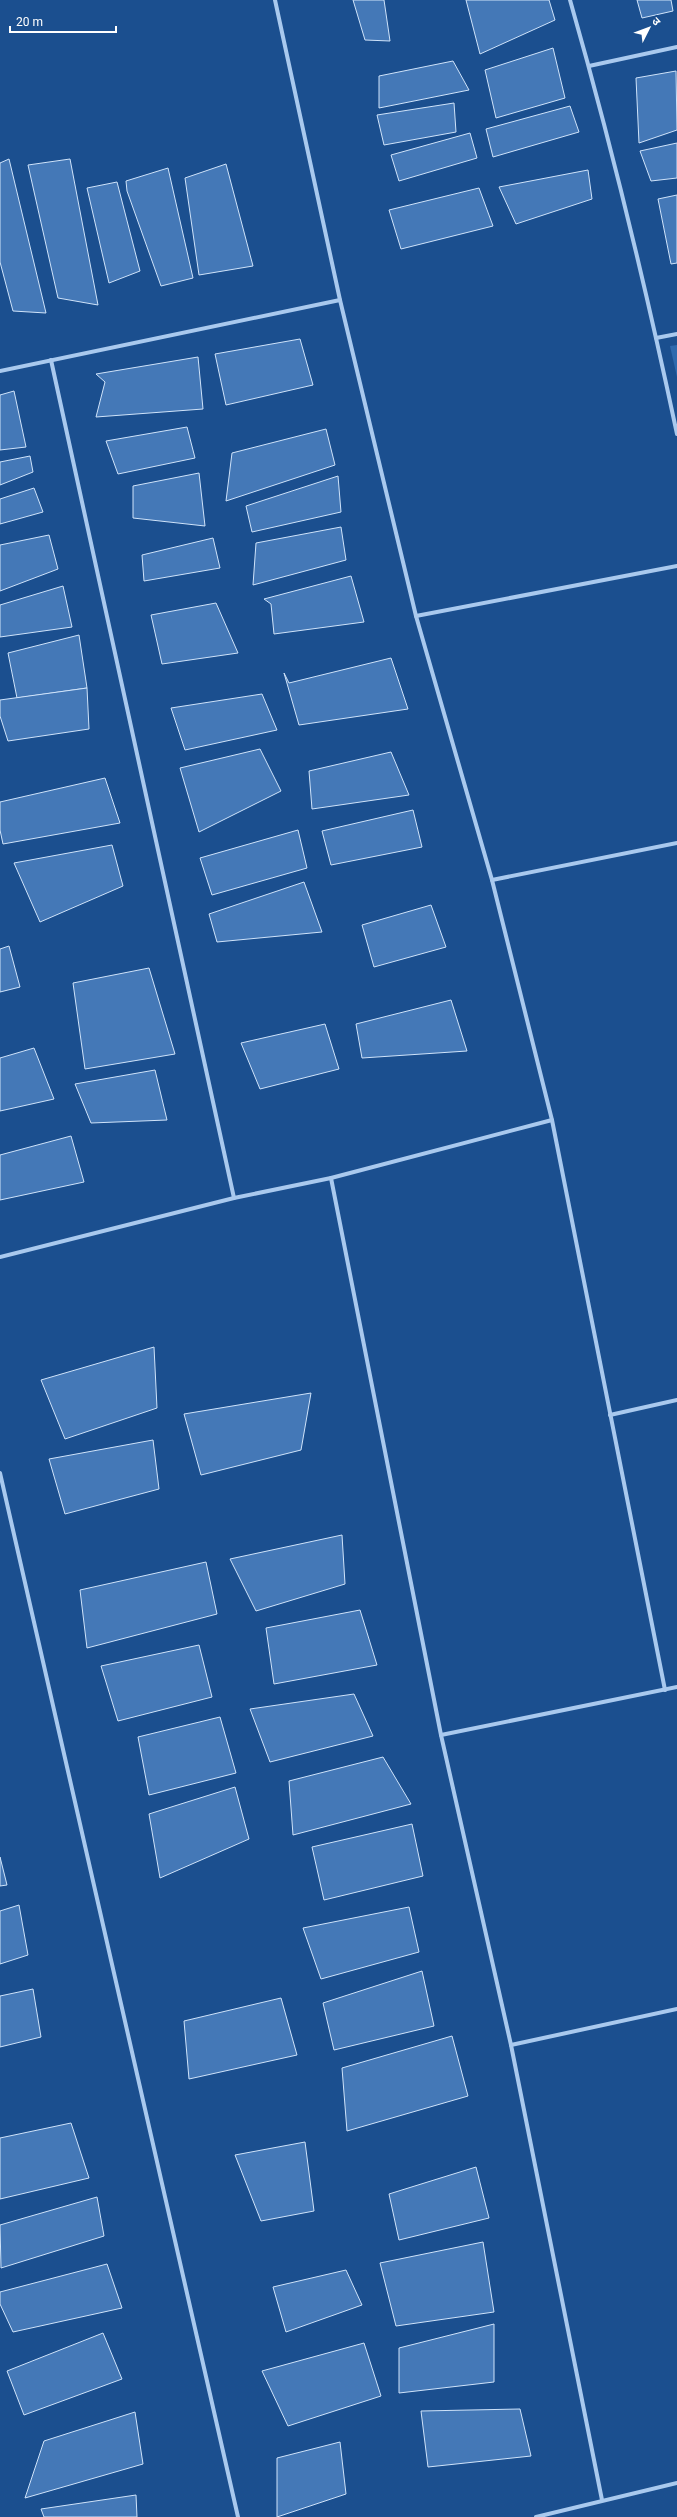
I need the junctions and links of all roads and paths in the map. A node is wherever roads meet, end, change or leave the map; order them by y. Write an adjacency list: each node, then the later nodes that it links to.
1 (275, 0): 5 (street)
2 (570, 0): 4 (street)
3 (677, 47): 4 (street)
4 (589, 66): 7 (street)
5 (340, 300): 8 (street); 12 (street)
6 (677, 334): 7 (street)
7 (656, 338): 10 (street)
8 (51, 360): 9 (street); 17 (street)
9 (0, 371)
10 (677, 434)
11 (677, 566): 12 (street)
12 (416, 616): 14 (street)
13 (677, 843): 14 (street)
14 (492, 880): 15 (street)
15 (552, 1120): 16 (street); 20 (street)
16 (331, 1178): 17 (street); 24 (street)
17 (234, 1198): 18 (street)
18 (0, 1257)
19 (677, 1400): 20 (street)
20 (610, 1415): 23 (street)
21 (0, 1473): 29 (street)
22 (677, 1687): 23 (street)
23 (665, 1690): 24 (street)
24 (441, 1735): 26 (street)
25 (677, 2009): 26 (street)
26 (511, 2045): 28 (street)
27 (677, 2483): 28 (street)
28 (602, 2500): 30 (street)
29 (238, 2517)
30 (536, 2517)

